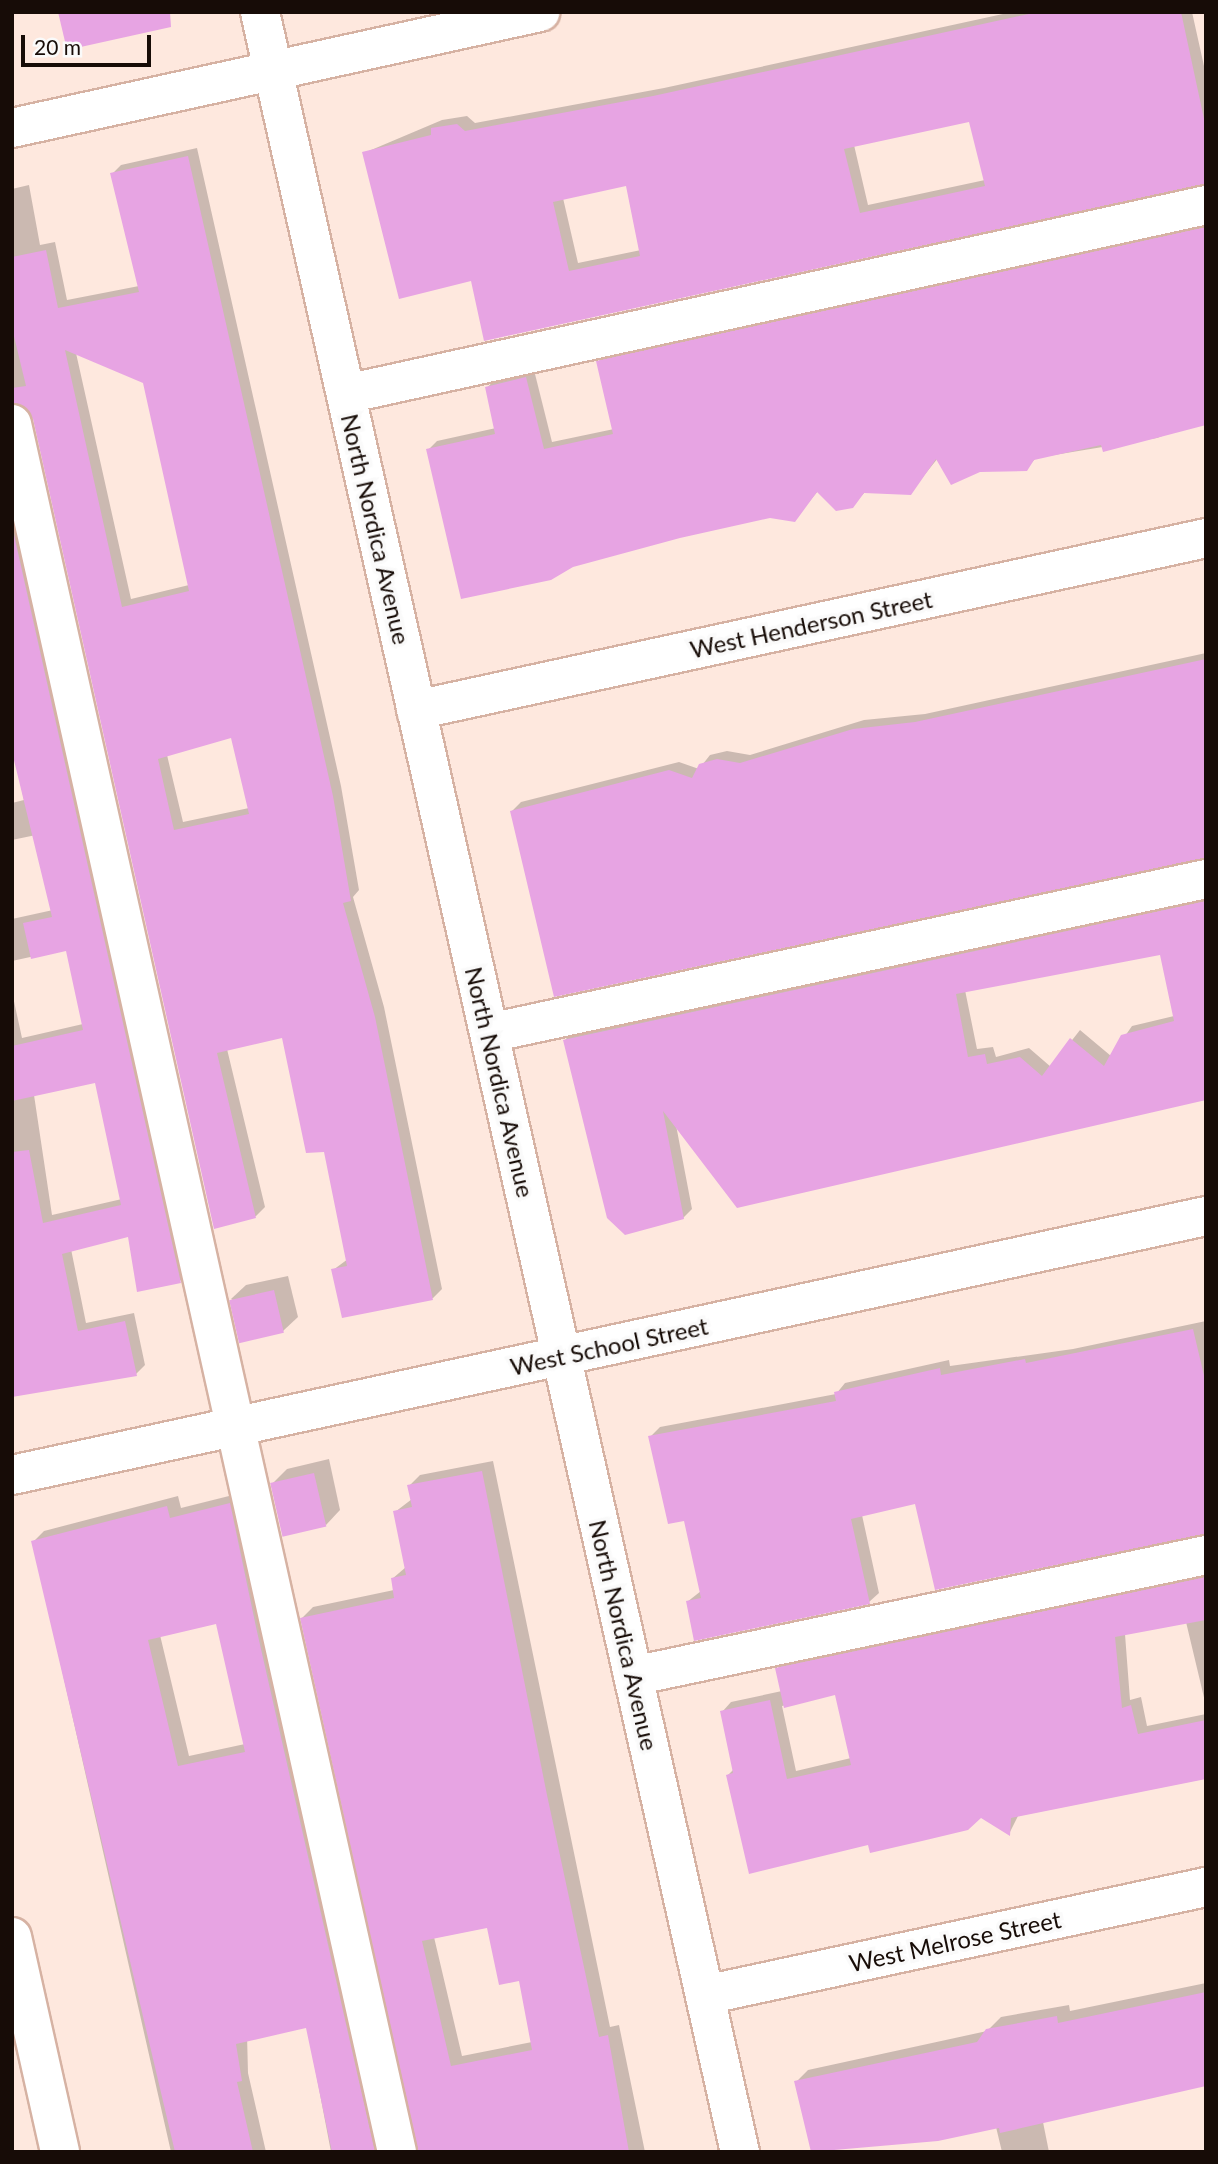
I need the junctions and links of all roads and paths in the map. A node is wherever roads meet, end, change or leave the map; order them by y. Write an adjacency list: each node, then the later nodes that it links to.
1 (260, 12): 3 (street, North Nordica Avenue)
2 (540, 12): 3 (street)
3 (274, 71): 4 (street); 6 (street, North Nordica Avenue)
4 (12, 128)
5 (1206, 205): 6 (street)
6 (346, 394): 9 (street, North Nordica Avenue)
7 (12, 424): 14 (street)
8 (1206, 538): 9 (street, West Henderson Street)
9 (416, 710): 11 (street, North Nordica Avenue)
10 (1206, 879): 11 (street)
11 (489, 1033): 13 (street, North Nordica Avenue)
12 (1206, 1216): 13 (street, West School Street)
13 (561, 1356): 14 (street, West School Street); 17 (street, North Nordica Avenue)
14 (236, 1427): 15 (street, West School Street); 22 (street)
15 (12, 1475)
16 (1206, 1555): 17 (street)
17 (633, 1676): 20 (street, North Nordica Avenue)
18 (1206, 1887): 20 (street, West Melrose Street)
19 (12, 1937): 21 (street)
20 (705, 1995): 23 (street, North Nordica Avenue)
21 (60, 2152)
22 (397, 2152)
23 (740, 2152)

